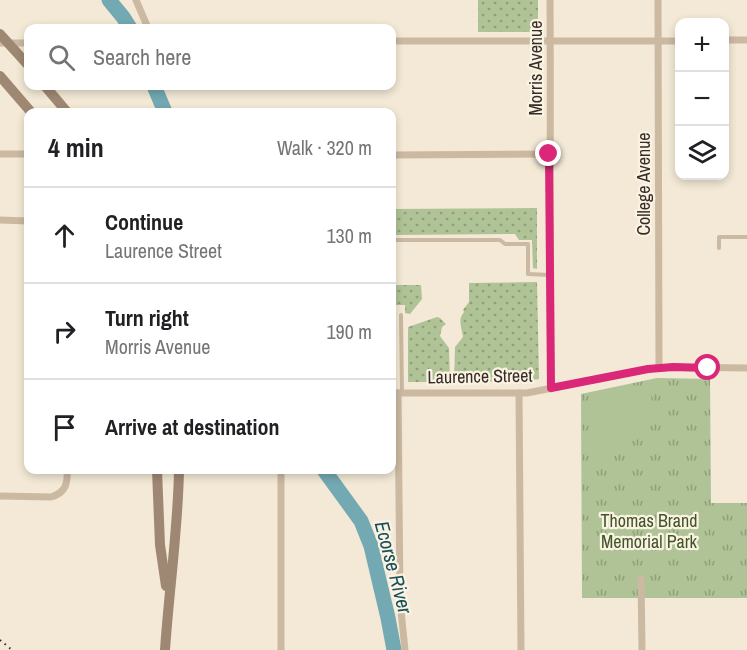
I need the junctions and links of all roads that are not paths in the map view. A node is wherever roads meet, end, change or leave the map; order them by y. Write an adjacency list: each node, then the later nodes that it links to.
1 (136, 0): 4 (street)
2 (550, 0): 8 (street, Morris Avenue)
3 (658, 0): 9 (street, College Avenue)
4 (146, 24)
5 (0, 34): 13 (main road)
6 (729, 40): 7 (street)
7 (747, 40)
8 (551, 41): 9 (street); 12 (street); 21 (street, Morris Avenue)
9 (658, 41): 10 (street); 30 (street, College Avenue)
10 (675, 41)
11 (24, 42): 13 (street)
12 (396, 42)
13 (4, 43): 14 (main road)
14 (24, 61)
15 (0, 76): 17 (main road)
16 (48, 90): 18 (main road)
17 (28, 108)
18 (64, 108)
19 (0, 154): 20 (street)
20 (24, 154)
21 (549, 154): 22 (street); 28 (street, Morris Avenue)
22 (396, 155)
23 (0, 220): 24 (street)
24 (24, 221)
25 (747, 237): 27 (lane)
26 (396, 240): 28 (lane)
27 (719, 248)
28 (550, 275): 32 (street, Morris Avenue)
29 (401, 315): 33 (lane)
30 (658, 368): 31 (street, Laurence Street); 32 (street, Laurence Street)
31 (747, 368)
32 (551, 388): 34 (street, Laurence Street)
33 (397, 393): 34 (street, Laurence Street); 44 (street)
34 (519, 393): 45 (street)
35 (67, 474): 39 (street)
36 (157, 474): 41 (main road)
37 (178, 474): 41 (main road)
38 (281, 474): 43 (street)
39 (0, 496)
40 (641, 578): 46 (street)
41 (169, 601): 42 (main road)
42 (165, 650)
43 (281, 650)
44 (405, 650)
45 (521, 650)
46 (642, 650)

